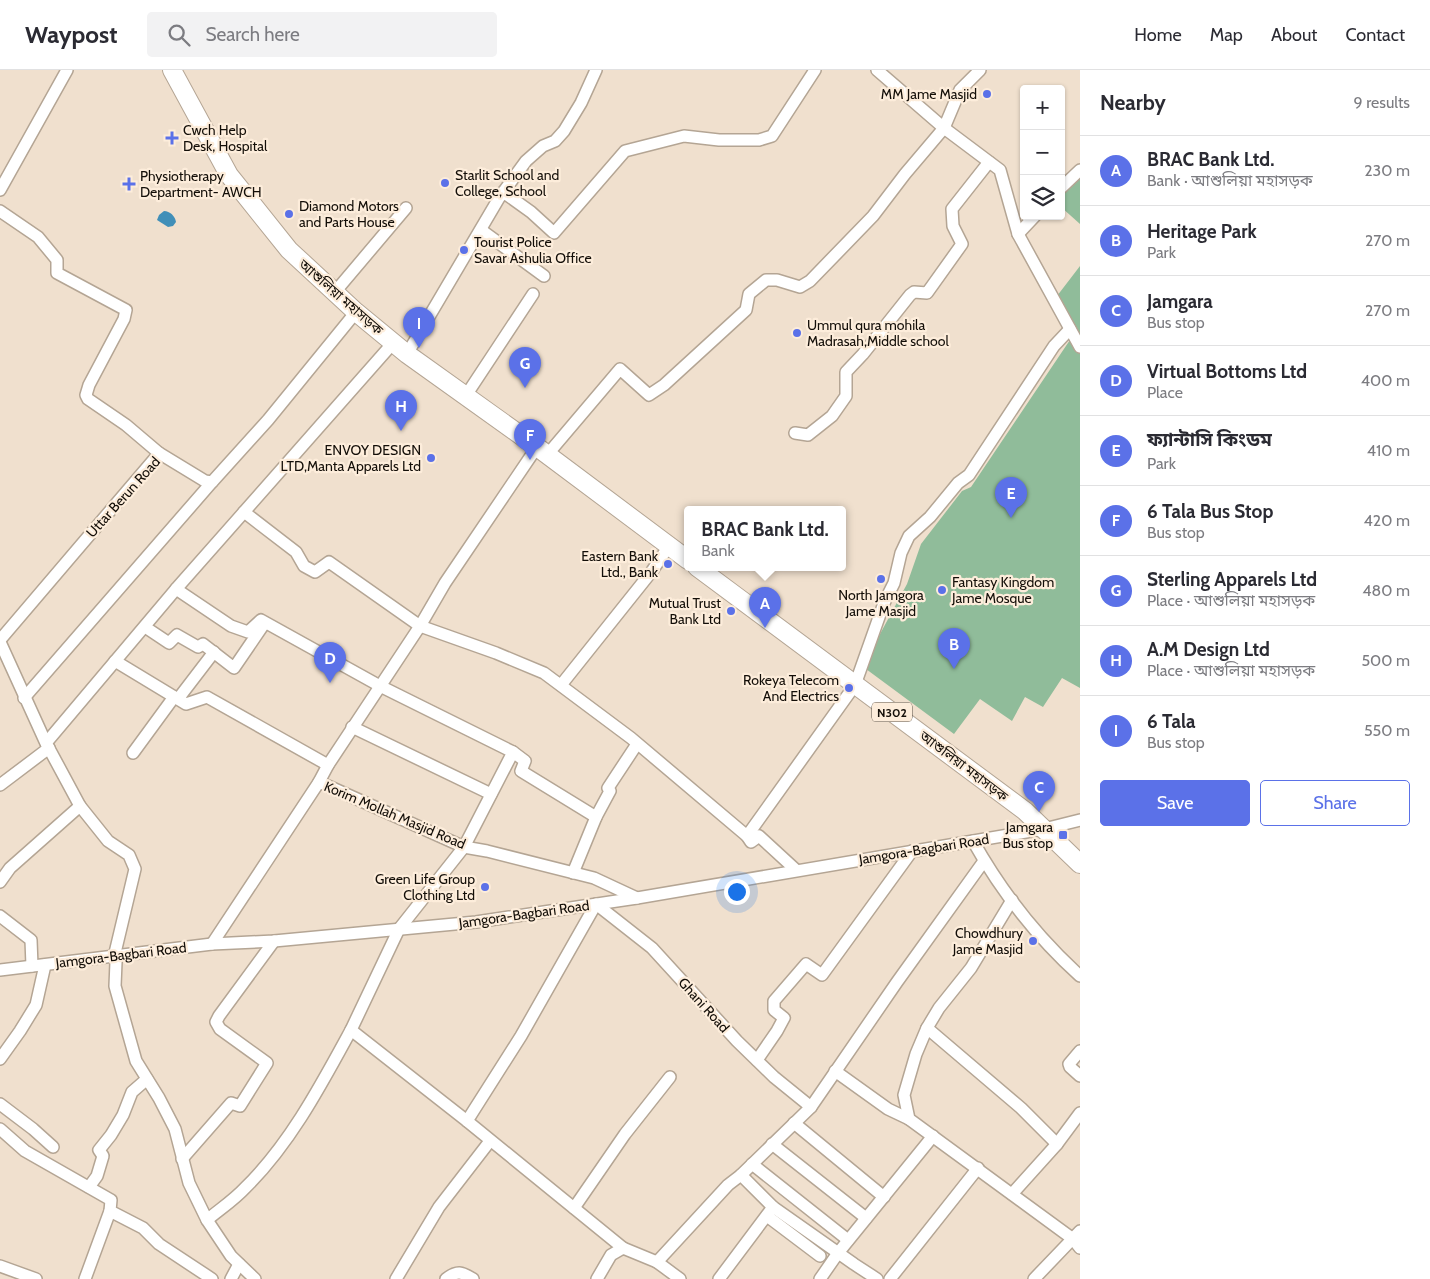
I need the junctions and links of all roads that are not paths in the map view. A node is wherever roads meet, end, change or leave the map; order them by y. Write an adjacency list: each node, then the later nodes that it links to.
1 (67, 70): 11 (street)
2 (172, 70): 19 (highway, আশুলিয়া মহাসড়ক)
3 (596, 70): 12 (street)
4 (815, 70): 12 (street)
5 (876, 70): 7 (street)
6 (980, 70): 7 (street)
7 (944, 128): 8 (street); 28 (street)
8 (989, 162): 17 (street); 27 (street)
9 (1080, 170): 10 (street)
10 (1065, 184)
11 (0, 190)
12 (503, 192): 16 (street)
13 (406, 208): 19 (street)
14 (0, 211): 29 (street)
15 (1031, 220): 17 (street)
16 (481, 230): 18 (street); 25 (street)
17 (1018, 234): 22 (street)
18 (544, 276)
19 (335, 292): 21 (highway, আশুলিয়া মহাসড়ক)
20 (533, 294): 26 (street)
21 (356, 312): 23 (highway, আশুলিয়া মহাসড়ক); 30 (street)
22 (1070, 330): 24 (street); 43 (street)
23 (393, 343): 25 (highway, আশুলিয়া মহাসড়ক); 31 (street)
24 (1080, 347)
25 (407, 354): 26 (highway, আশুলিয়া মহাসড়ক)
26 (465, 397): 28 (highway, আশুলিয়া মহাসড়ক)
27 (795, 433)
28 (542, 451): 32 (highway, আশুলিয়া মহাসড়ক); 37 (street)
29 (159, 454): 30 (street, Uttar Berun Road); 39 (street, Uttar Berun Road)
30 (212, 482): 45 (street)
31 (244, 512): 35 (street); 37 (street)
32 (669, 546): 33 (highway, আশুলিয়া মহাসড়ক); 42 (street)
33 (684, 557)
34 (702, 571): 43 (highway, আশুলিয়া মহাসড়ক / N302)
35 (176, 589): 36 (street); 38 (street)
36 (265, 622): 40 (street); 44 (street)
37 (420, 626): 42 (street); 44 (street)
38 (145, 627): 40 (street); 41 (street)
39 (0, 641): 45 (street)
40 (214, 652): 46 (street)
41 (116, 661): 46 (street); 49 (street)
42 (561, 685): 48 (street)
43 (855, 685): 59 (highway, আশুলিয়া মহাসড়ক / N302); 60 (street)
44 (380, 686): 47 (street); 50 (street)
45 (24, 698): 49 (street)
46 (176, 698): 51 (street); 52 (street, Korim Mollah Masjid Road)
47 (352, 727): 52 (street); 55 (street)
48 (637, 744): 57 (street); 60 (street)
49 (47, 746): 54 (street); 56 (street)
50 (513, 752): 55 (street); 57 (street)
51 (133, 753)
52 (328, 765): 53 (street, Korim Mollah Masjid Road)
53 (319, 782): 62 (street, Korim Mollah Masjid Road); 75 (street)
54 (0, 785)
55 (491, 794): 62 (street)
56 (80, 806): 68 (street); 76 (street)
57 (596, 817): 67 (street)
58 (1080, 820): 59 (street, Jamgora-Bagbari Road)
59 (1044, 829): 61 (street, Jamgora-Bagbari Road); 65 (highway, আশুলিয়া মহাসড়ক / N302)
60 (747, 836): 66 (street)
61 (973, 841): 63 (street, Jamgora-Bagbari Road); 64 (street)
62 (464, 847): 67 (street, Korim Mollah Masjid Road); 73 (street)
63 (912, 851): 66 (street, Jamgora-Bagbari Road); 85 (street)
64 (984, 861): 70 (street); 86 (street)
65 (1080, 864)
66 (796, 870): 69 (street, Jamgora-Bagbari Road)
67 (574, 873): 69 (street, Korim Mollah Masjid Road)
68 (0, 882)
69 (637, 898): 71 (street, Jamgora-Bagbari Road)
70 (1012, 900): 80 (street); 81 (street)
71 (596, 904): 73 (street, Jamgora-Bagbari Road); 85 (street, Ghani Road); 94 (street)
72 (0, 916): 78 (street)
73 (399, 929): 74 (street, Jamgora-Bagbari Road); 82 (street)
74 (274, 941): 75 (street, Jamgora-Bagbari Road); 102 (street)
75 (212, 944): 76 (street, Jamgora-Bagbari Road)
76 (114, 957): 77 (street, Jamgora-Bagbari Road); 89 (street)
77 (45, 965): 78 (street, Jamgora-Bagbari Road); 84 (street)
78 (32, 966): 79 (street, Jamgora-Bagbari Road)
79 (0, 970)
80 (1080, 976)
81 (927, 1028): 93 (street); 100 (street)
82 (351, 1030): 94 (street); 113 (street)
83 (1080, 1051): 87 (street)
84 (0, 1059)
85 (757, 1060): 91 (street, Ghani Road)
86 (835, 1071): 91 (street); 93 (street)
87 (1080, 1076)
88 (670, 1077): 109 (street)
89 (147, 1079): 102 (street); 106 (street)
90 (0, 1104): 101 (street)
91 (810, 1107): 95 (street)
92 (1080, 1113): 100 (street)
93 (909, 1119): 97 (street)
94 (467, 1121): 98 (street)
95 (794, 1124): 99 (street); 108 (street)
96 (0, 1129): 106 (street)
97 (933, 1136): 104 (street); 108 (street)
98 (490, 1140): 109 (street); 127 (street)
99 (772, 1144): 103 (street); 112 (street)
100 (1057, 1144): 107 (street)
101 (52, 1146)
102 (182, 1159): 113 (street)
103 (752, 1164): 105 (street); 115 (street)
104 (978, 1168): 107 (street); 135 (street)
105 (741, 1176): 111 (street); 119 (street)
106 (89, 1187): 110 (street)
107 (1012, 1194): 114 (street)
108 (884, 1197): 112 (street)
109 (574, 1208): 116 (street)
110 (110, 1211): 123 (street); 124 (street)
111 (770, 1212): 117 (street); 118 (street); 132 (street)
112 (866, 1218): 115 (street)
113 (207, 1220): 120 (street)
114 (1078, 1239): 136 (street)
115 (848, 1240): 117 (street)
116 (623, 1248): 119 (street); 130 (street)
117 (838, 1253): 133 (street); 134 (street)
118 (820, 1256)
119 (657, 1262): 131 (street)
120 (240, 1264): 125 (street); 126 (street)
121 (0, 1266): 122 (street)
122 (36, 1279)
123 (85, 1279)
124 (212, 1279)
125 (231, 1279)
126 (255, 1279)
127 (396, 1279)
128 (446, 1279): 129 (street)
129 (473, 1279)
130 (597, 1279)
131 (680, 1279)
132 (719, 1279)
133 (820, 1279)
134 (877, 1279)
135 (890, 1279)
136 (1034, 1279)

